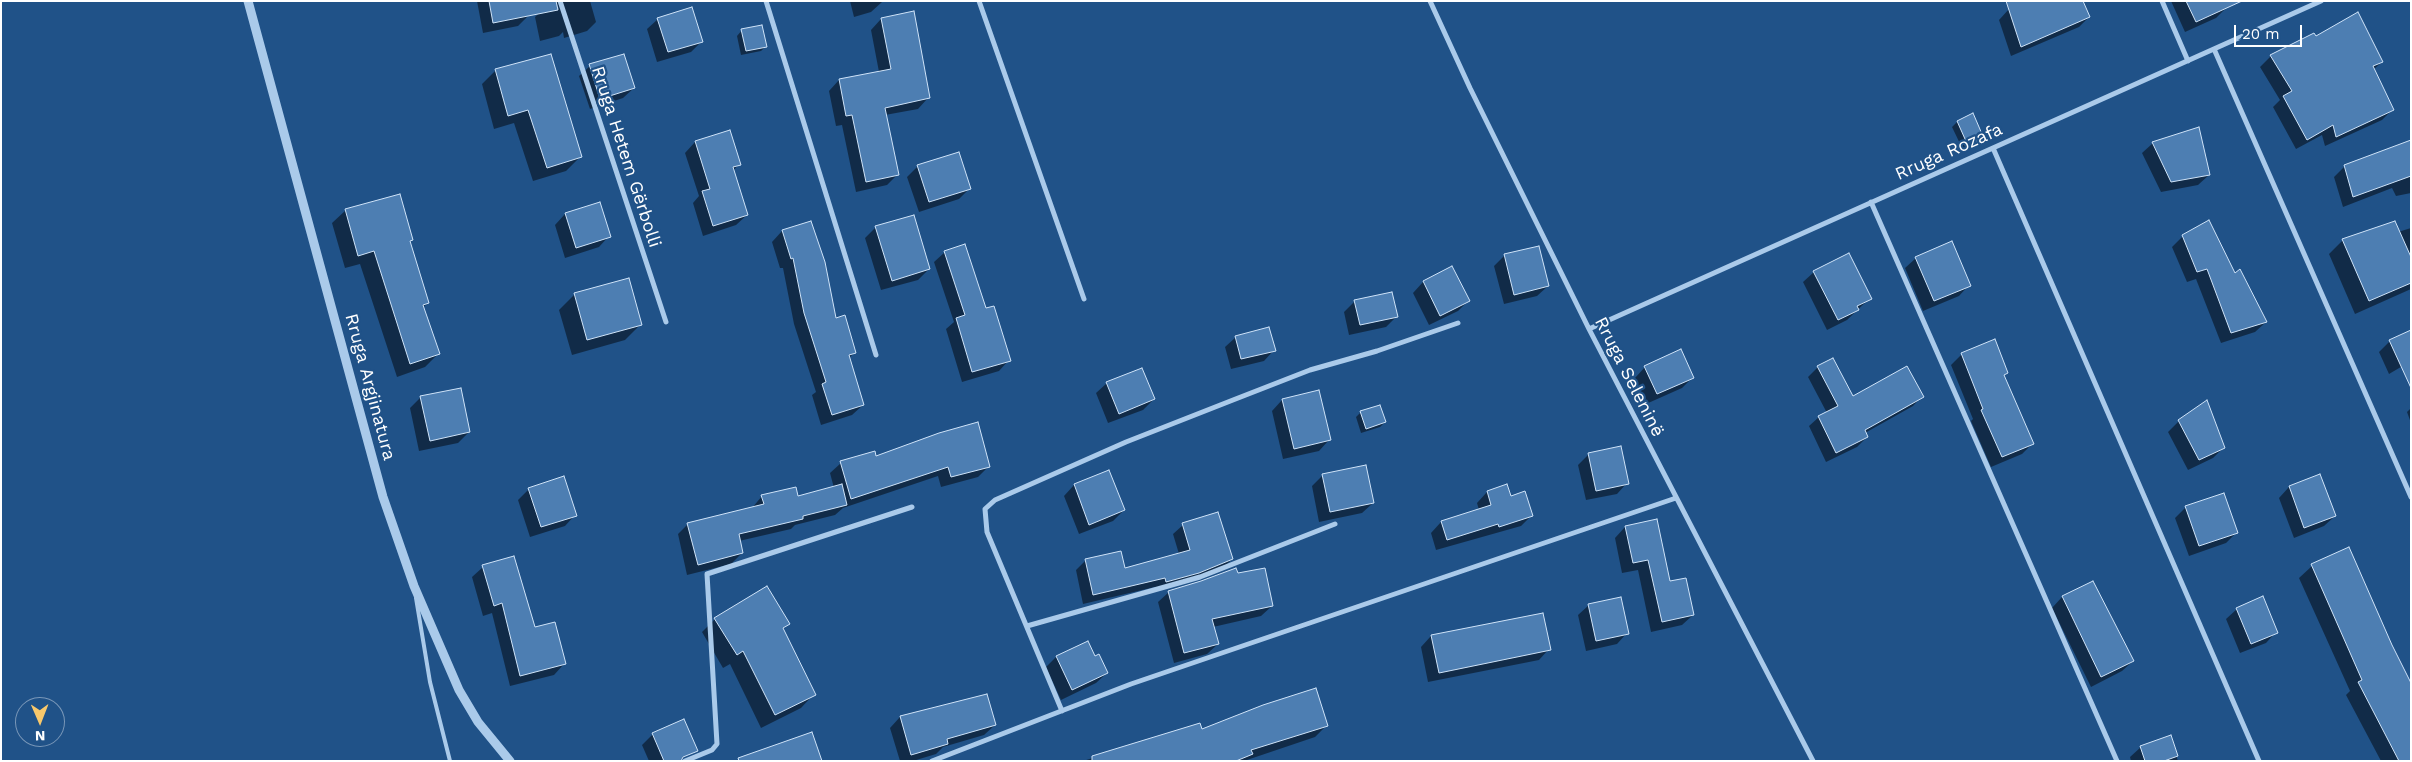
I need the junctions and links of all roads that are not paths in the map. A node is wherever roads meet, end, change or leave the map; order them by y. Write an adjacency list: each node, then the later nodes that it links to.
1 (248, 1): 21 (street, Rruga Argjinatura)
2 (560, 1): 13 (street, Rruga Hetem Gërbolli)
3 (766, 1): 16 (street)
4 (979, 1): 12 (street)
5 (1430, 1): 15 (street, Rruga Seleninë)
6 (2162, 1): 9 (street)
7 (2321, 1): 8 (street, Rruga Rozafa)
8 (2214, 49): 9 (street, Rruga Rozafa); 17 (street)
9 (2188, 61): 10 (street, Rruga Rozafa)
10 (1993, 148): 11 (street, Rruga Rozafa); 30 (street)
11 (1871, 202): 15 (street, Rruga Rozafa); 29 (street)
12 (1084, 299)
13 (666, 322)
14 (1458, 323): 22 (street)
15 (1589, 329): 18 (street, Rruga Seleninë)
16 (876, 355)
17 (2411, 497)
18 (1676, 498): 23 (street); 28 (street, Rruga Seleninë)
19 (912, 507): 26 (street)
20 (1335, 524): 22 (street)
21 (414, 586): 24 (lane); 25 (street, Rruga Argjinatura)
22 (1027, 626): 23 (street)
23 (1062, 711): 27 (street)
24 (450, 761)
25 (510, 761)
26 (685, 761)
27 (932, 761)
28 (1813, 761)
29 (2117, 761)
30 (2260, 761)

